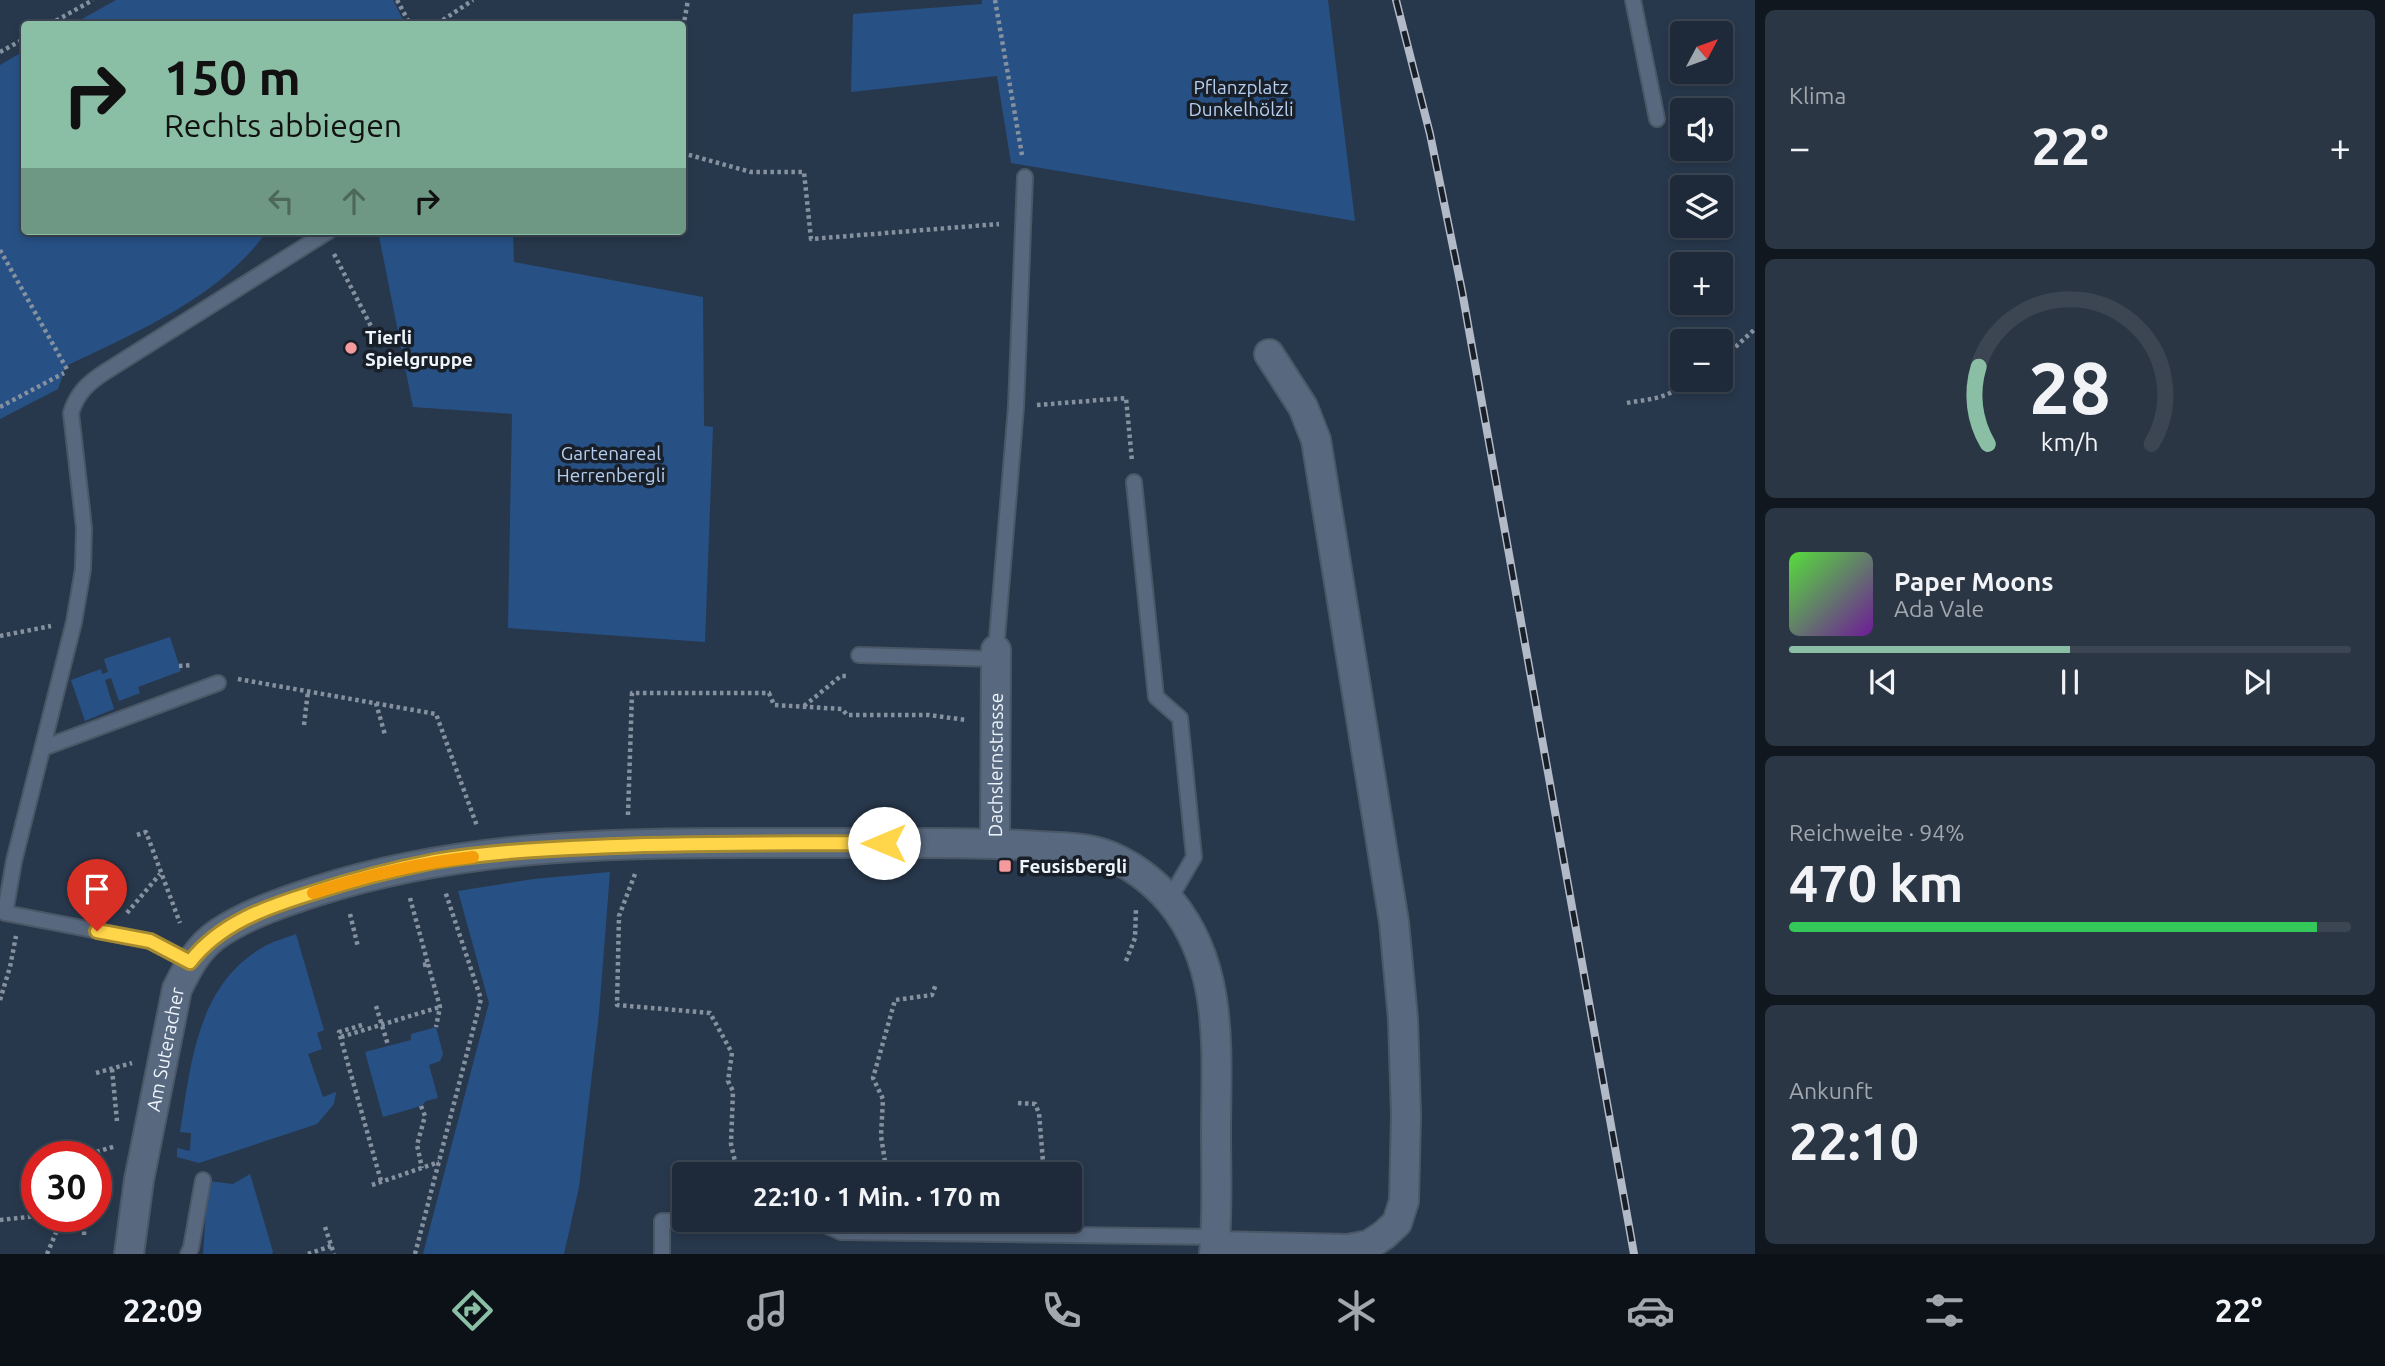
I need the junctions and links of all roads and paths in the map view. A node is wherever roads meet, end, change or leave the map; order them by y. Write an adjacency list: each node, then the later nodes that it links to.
1 (93, 0): 7 (path)
2 (397, 0): 8 (path)
3 (473, 0): 9 (path)
4 (688, 0): 10 (path)
5 (995, 0): 15 (path)
6 (1633, 0): 13 (lane)
7 (55, 21)
8 (408, 21)
9 (442, 21)
10 (684, 21)
11 (21, 41): 12 (path)
12 (0, 52)
13 (1657, 120)
14 (686, 154): 16 (path)
15 (1025, 177): 16 (lane, Dachslernstrasse)
16 (1023, 222): 33 (lane, Dachslernstrasse)
17 (323, 235): 25 (lane)
18 (327, 235): 21 (path)
19 (0, 250): 24 (path)
20 (1755, 328): 22 (path)
21 (376, 336)
22 (1733, 349)
23 (1269, 354): 92 (street)
24 (68, 371): 25 (path); 29 (path)
25 (83, 389): 31 (lane)
26 (1672, 392): 27 (path)
27 (1627, 403)
28 (1042, 404): 30 (path)
29 (0, 407)
30 (1134, 482): 51 (lane)
31 (74, 622): 32 (path); 42 (lane)
32 (0, 636)
33 (995, 654): 34 (lane); 46 (street, Dachslernstrasse)
34 (864, 655): 38 (path)
35 (218, 683): 36 (path); 42 (lane)
36 (308, 691): 37 (path); 40 (path)
37 (376, 703): 41 (path); 44 (path)
38 (803, 707): 39 (path); 43 (path)
39 (935, 715)
40 (304, 725)
41 (385, 735)
42 (43, 748): 53 (lane)
43 (628, 815)
44 (479, 830)
45 (137, 835): 48 (path)
46 (995, 842): 51 (street, Dachslernstrasse); 59 (street, Am Suteracher)
47 (635, 868): 78 (path)
48 (160, 874): 55 (path); 56 (path)
49 (443, 883): 77 (path)
50 (408, 890): 63 (path)
51 (1169, 900): 92 (street, Dachslernstrasse)
52 (349, 906): 57 (path)
53 (8, 913): 59 (lane); 61 (path)
54 (1135, 916): 58 (path)
55 (124, 917)
56 (180, 923)
57 (359, 947)
58 (1126, 961)
59 (190, 962): 94 (street, Am Suteracher)
60 (936, 984): 79 (path)
61 (0, 1000)
62 (376, 1006): 65 (path)
63 (440, 1007): 65 (path); 66 (path)
64 (362, 1025): 67 (path)
65 (382, 1025): 67 (path); 68 (path)
66 (436, 1027)
67 (341, 1037): 83 (path)
68 (388, 1045)
69 (137, 1061): 70 (path)
70 (112, 1069): 71 (path); 74 (path)
71 (96, 1073)
72 (1018, 1103): 80 (path)
73 (421, 1106): 81 (path)
74 (118, 1128)
75 (123, 1144): 76 (path)
76 (112, 1147)
77 (439, 1162): 81 (path); 98 (path)
78 (735, 1162)
79 (885, 1162)
80 (1043, 1162)
81 (422, 1168): 83 (path)
82 (202, 1180): 95 (lane)
83 (381, 1181): 84 (path)
84 (372, 1185)
85 (21, 1218): 86 (path)
86 (0, 1220)
87 (325, 1227): 91 (path)
88 (57, 1232): 93 (path)
89 (84, 1232): 90 (path)
90 (84, 1235)
91 (331, 1246): 96 (path); 97 (path)
92 (1215, 1246): 99 (lane)
93 (47, 1254)
94 (129, 1254)
95 (188, 1254)
96 (308, 1254)
97 (334, 1254)
98 (415, 1254)
99 (662, 1254)

